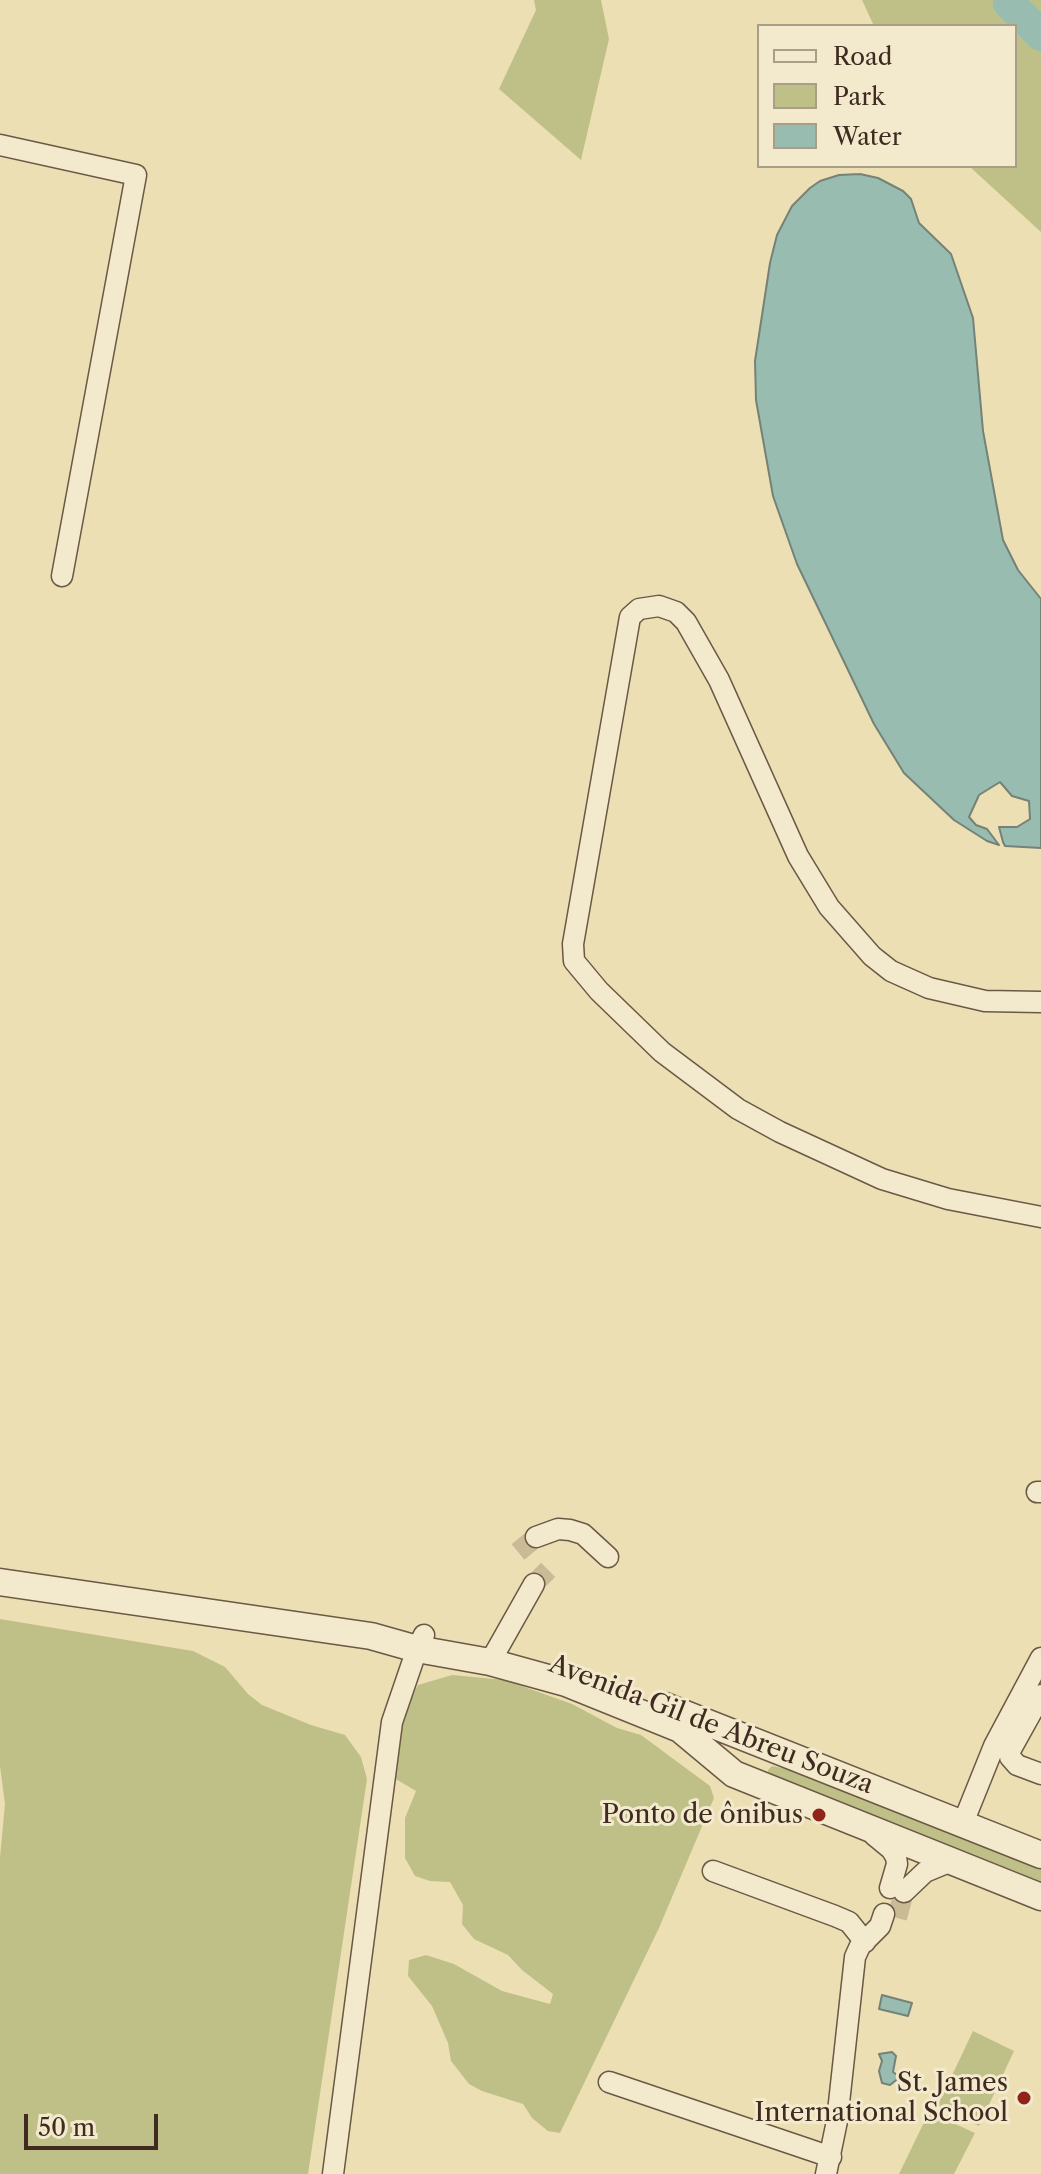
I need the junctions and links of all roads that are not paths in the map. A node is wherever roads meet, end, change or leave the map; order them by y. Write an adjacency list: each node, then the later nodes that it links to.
1 (0, 145): 2 (street)
2 (62, 576)
3 (1041, 1002): 4 (street)
4 (1041, 1217)
5 (536, 1537): 6 (street)
6 (608, 1557)
7 (0, 1582): 9 (street, Avenida Gil de Abreu Souza)
8 (534, 1584): 10 (street)
9 (420, 1642): 10 (street, Avenida Gil de Abreu Souza); 26 (street)
10 (494, 1654): 13 (street, Avenida Gil de Abreu Souza); 15 (street, Avenida Gil de Abreu Souza)
11 (1041, 1658): 16 (street)
12 (1041, 1695): 14 (street)
13 (813, 1764): 15 (street); 16 (street, Avenida Gil de Abreu Souza)
14 (1041, 1774)
15 (758, 1784): 17 (street, Avenida Gil de Abreu Souza)
16 (963, 1823): 18 (street, Avenida Gil de Abreu Souza)
17 (861, 1826): 19 (street, Avenida Gil de Abreu Souza); 19 (street)
18 (1041, 1855)
19 (949, 1862): 21 (street, Avenida Gil de Abreu Souza)
20 (713, 1871): 23 (street)
21 (1041, 1897)
22 (890, 1916): 23 (street)
23 (865, 1942): 25 (street)
24 (609, 2082): 25 (street)
25 (828, 2166)
26 (333, 2174)

